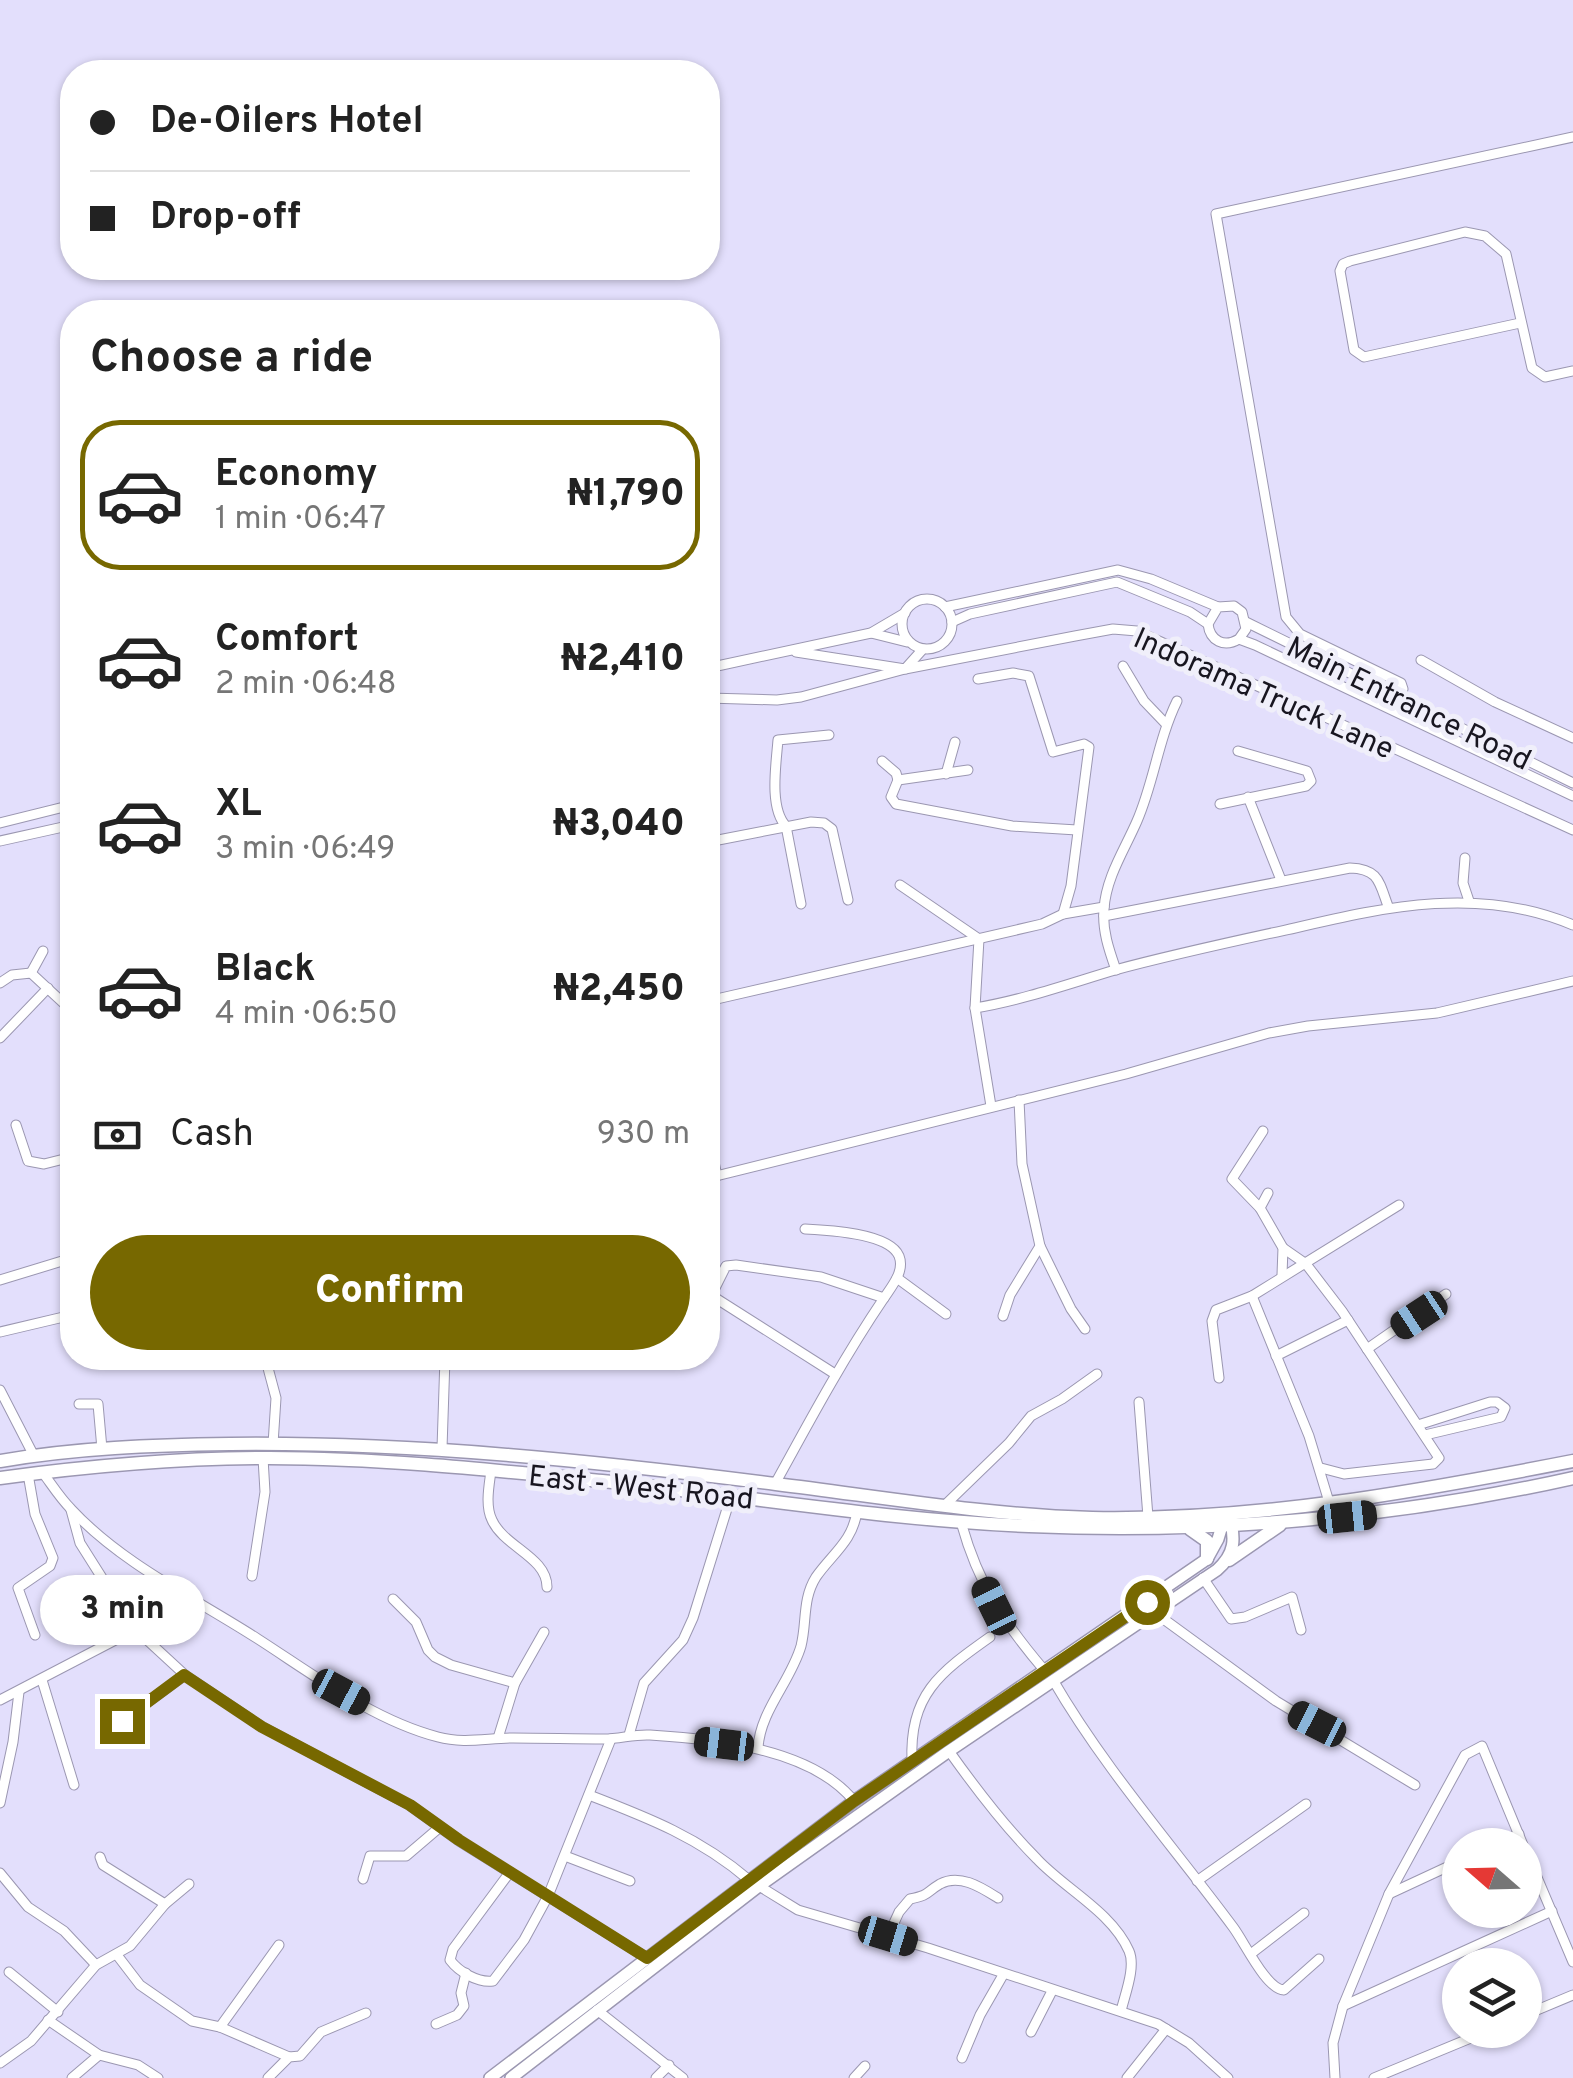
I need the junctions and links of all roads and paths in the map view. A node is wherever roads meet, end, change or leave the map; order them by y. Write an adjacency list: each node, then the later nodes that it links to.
1 (1573, 137): 20 (street)
2 (1520, 322): 2 (street); 3 (street)
3 (1573, 371)
4 (945, 606): 5 (street); 6 (street); 7 (street)
5 (1218, 607): 8 (street); 9 (street)
6 (905, 613): 10 (street); 12 (street)
7 (952, 622): 9 (street); 13 (street)
8 (1246, 622): 11 (street); 20 (street, Main Entrance Road)
9 (1208, 624): 11 (street)
10 (871, 633): 12 (street); 14 (street)
11 (1239, 639): 23 (street)
12 (910, 643): 13 (street)
13 (923, 649): 18 (street)
14 (788, 651): 16 (street); 18 (street)
15 (1420, 660): 26 (street)
16 (720, 665)
17 (1123, 666): 24 (street)
18 (905, 669): 21 (street, Indorama Truck Lane); 42 (street, Indorama Truck Lane)
19 (978, 679): 41 (street)
20 (1400, 697): 23 (street); 33 (street, Main Entrance Road)
21 (720, 698)
22 (1177, 702): 24 (street)
23 (1393, 709): 34 (street)
24 (1166, 724): 52 (street)
25 (830, 735): 39 (street)
26 (1573, 738)
27 (955, 742): 31 (street)
28 (1238, 751): 35 (street)
29 (882, 761): 32 (street)
30 (968, 770): 31 (street)
31 (946, 774): 32 (street)
32 (898, 780): 41 (street)
33 (1573, 783)
34 (1573, 796)
35 (1248, 797): 36 (street); 46 (street)
36 (1220, 804)
37 (60, 808): 38 (street)
38 (0, 822)
39 (786, 826): 43 (street); 48 (street); 50 (street)
40 (60, 828): 44 (street)
41 (1076, 830): 53 (street)
42 (1573, 830)
43 (720, 838)
44 (0, 841)
45 (1465, 858): 49 (street)
46 (1281, 880): 51 (street); 52 (street)
47 (900, 885): 55 (street)
48 (848, 900)
49 (1469, 901): 51 (street); 54 (street)
50 (801, 904)
51 (1388, 906): 57 (street)
52 (1104, 912): 53 (street); 57 (street)
53 (1063, 914): 55 (street)
54 (1573, 925)
55 (979, 939): 62 (street); 64 (street)
56 (43, 951): 58 (street)
57 (1116, 970): 64 (street)
58 (31, 974): 60 (street); 61 (street)
59 (1573, 981): 66 (street)
60 (0, 983)
61 (48, 988): 63 (street); 65 (street)
62 (720, 998)
63 (60, 1000)
64 (975, 1008): 67 (street)
65 (0, 1038)
66 (1019, 1100): 67 (street); 76 (street)
67 (991, 1106): 71 (street)
68 (16, 1126): 70 (street)
69 (1263, 1131): 74 (street)
70 (60, 1160)
71 (720, 1175)
72 (1268, 1193): 74 (street)
73 (1398, 1204): 79 (street)
74 (1260, 1208): 77 (street)
75 (806, 1230): 82 (street)
76 (1040, 1246): 89 (street); 92 (street)
77 (1283, 1248): 79 (street); 80 (street)
78 (60, 1262): 83 (street)
79 (1306, 1264): 80 (street); 91 (street)
80 (1282, 1275): 85 (street)
81 (720, 1276): 86 (street)
82 (898, 1278): 86 (street); 88 (street)
83 (0, 1280)
84 (1446, 1294): 94 (street)
85 (1252, 1296): 95 (street); 100 (street)
86 (884, 1298): 98 (street)
87 (720, 1301): 98 (street)
88 (946, 1314)
89 (1003, 1316)
90 (60, 1319): 93 (street)
91 (1348, 1320): 94 (street); 95 (street)
92 (1085, 1329)
93 (0, 1332)
94 (1367, 1349): 104 (street)
95 (1276, 1356): 113 (street)
96 (269, 1370): 106 (street)
97 (445, 1370): 107 (street)
98 (835, 1374): 119 (street)
99 (1097, 1374): 122 (street)
100 (1219, 1378)
101 (0, 1390): 109 (street)
102 (1139, 1402): 125 (street)
103 (79, 1404): 108 (street)
104 (1418, 1424): 105 (street); 105 (street)
105 (1426, 1435): 113 (street)
106 (273, 1444): 107 (main road, East - West Road); 108 (main road, East - West Road)
107 (442, 1448): 119 (main road, East - West Road)
108 (102, 1449): 109 (main road, East - West Road)
109 (34, 1456): 112 (main road, East - West Road)
110 (263, 1458): 114 (main road, East - West Road); 115 (main road, East - West Road); 132 (street)
111 (1573, 1461): 121 (main road)
112 (0, 1462)
113 (1321, 1468): 121 (street)
114 (490, 1471): 120 (main road, East - West Road); 134 (street)
115 (43, 1473): 116 (main road, East - West Road); 123 (street)
116 (28, 1474): 117 (main road, East - West Road); 140 (street)
117 (0, 1478)
118 (1573, 1478): 126 (main road)
119 (775, 1484): 122 (main road, East - West Road)
120 (731, 1496): 124 (main road, East - West Road); 149 (street)
121 (1329, 1502): 126 (main road)
122 (942, 1508): 125 (main road, East - West Road)
123 (71, 1510): 137 (street); 150 (street)
124 (857, 1512): 128 (main road, East - West Road); 152 (street)
125 (1148, 1517): 127 (main road, East - West Road)
126 (1281, 1517): 127 (main road, East - West Road); 131 (main road)
127 (1227, 1521): 129 (main road, East - West Road); 130 (main road); 131 (main road)
128 (961, 1522): 129 (main road, East - West Road); 143 (street)
129 (1182, 1527): 130 (main road)
130 (1207, 1559): 143 (main road)
131 (1228, 1560): 133 (main road)
132 (252, 1576)
133 (1203, 1578): 136 (main road); 138 (street)
134 (548, 1587)
135 (393, 1599): 145 (street)
136 (1154, 1612): 143 (main road); 156 (street)
137 (133, 1627): 142 (street); 144 (street)
138 (1301, 1630)
139 (544, 1632): 145 (street)
140 (35, 1635)
141 (990, 1638): 154 (street)
142 (184, 1675): 148 (street); 161 (street)
143 (1049, 1676): 153 (main road); 154 (main road); 170 (street)
144 (42, 1680): 146 (street); 155 (street)
145 (516, 1684): 150 (street)
146 (18, 1692): 147 (street); 159 (street)
147 (0, 1700)
148 (122, 1721)
149 (629, 1736): 151 (street); 152 (street)
150 (498, 1738): 151 (street)
151 (611, 1740): 157 (street)
152 (758, 1748): 158 (street)
153 (949, 1751): 171 (main road); 196 (street)
154 (912, 1762): 158 (main road)
155 (74, 1785)
156 (1415, 1786)
157 (589, 1795): 163 (street); 171 (street)
158 (854, 1801): 171 (main road)
159 (0, 1803)
160 (1306, 1804): 170 (street)
161 (440, 1827): 166 (street); 168 (street)
162 (1516, 1828): 174 (street)
163 (564, 1856): 169 (street); 175 (street)
164 (100, 1858): 177 (street)
165 (1442, 1869): 174 (street)
166 (510, 1872): 175 (street); 189 (street)
167 (0, 1873): 187 (street)
168 (363, 1879)
169 (630, 1881)
170 (1197, 1881): 182 (street)
171 (754, 1883): 180 (street); 184 (main road); 195 (main road)
172 (189, 1884): 177 (street)
173 (1542, 1888): 178 (street)
174 (1389, 1894): 193 (street)
175 (548, 1896): 184 (street); 189 (street)
176 (998, 1898): 180 (street)
177 (166, 1904): 183 (street)
178 (1552, 1911): 186 (street); 193 (street)
179 (1304, 1914): 182 (street)
180 (888, 1936): 190 (street)
181 (279, 1945): 201 (street)
182 (1252, 1953): 185 (street)
183 (117, 1955): 187 (street); 201 (street)
184 (647, 1958): 211 (main road)
185 (1319, 1959)
186 (1573, 1962)
187 (96, 1965): 197 (street)
188 (10, 1972): 197 (street)
189 (466, 1973): 200 (street)
190 (1003, 1975): 191 (street); 207 (street)
191 (1052, 1991): 196 (street); 203 (street)
192 (1573, 1996): 194 (street)
193 (1344, 2006): 221 (street)
194 (1542, 2008)
195 (596, 2010): 209 (street); 215 (main road)
196 (1122, 2011): 202 (street)
197 (58, 2012): 199 (street)
198 (366, 2014): 206 (street)
199 (48, 2020): 205 (street); 208 (street)
200 (436, 2024)
201 (220, 2027): 206 (street)
202 (1166, 2029): 219 (street); 220 (street)
203 (1031, 2032)
204 (1446, 2048): 222 (street)
205 (99, 2055): 212 (street); 213 (street)
206 (290, 2057): 214 (street)
207 (962, 2058)
208 (0, 2063)
209 (669, 2065): 216 (street); 217 (street)
210 (865, 2066): 218 (street)
211 (495, 2076)
212 (72, 2078)
213 (158, 2078)
214 (268, 2078)
215 (511, 2078)
216 (656, 2078)
217 (683, 2078)
218 (854, 2078)
219 (1128, 2078)
220 (1228, 2078)
221 (1335, 2078)
222 (1374, 2078)

